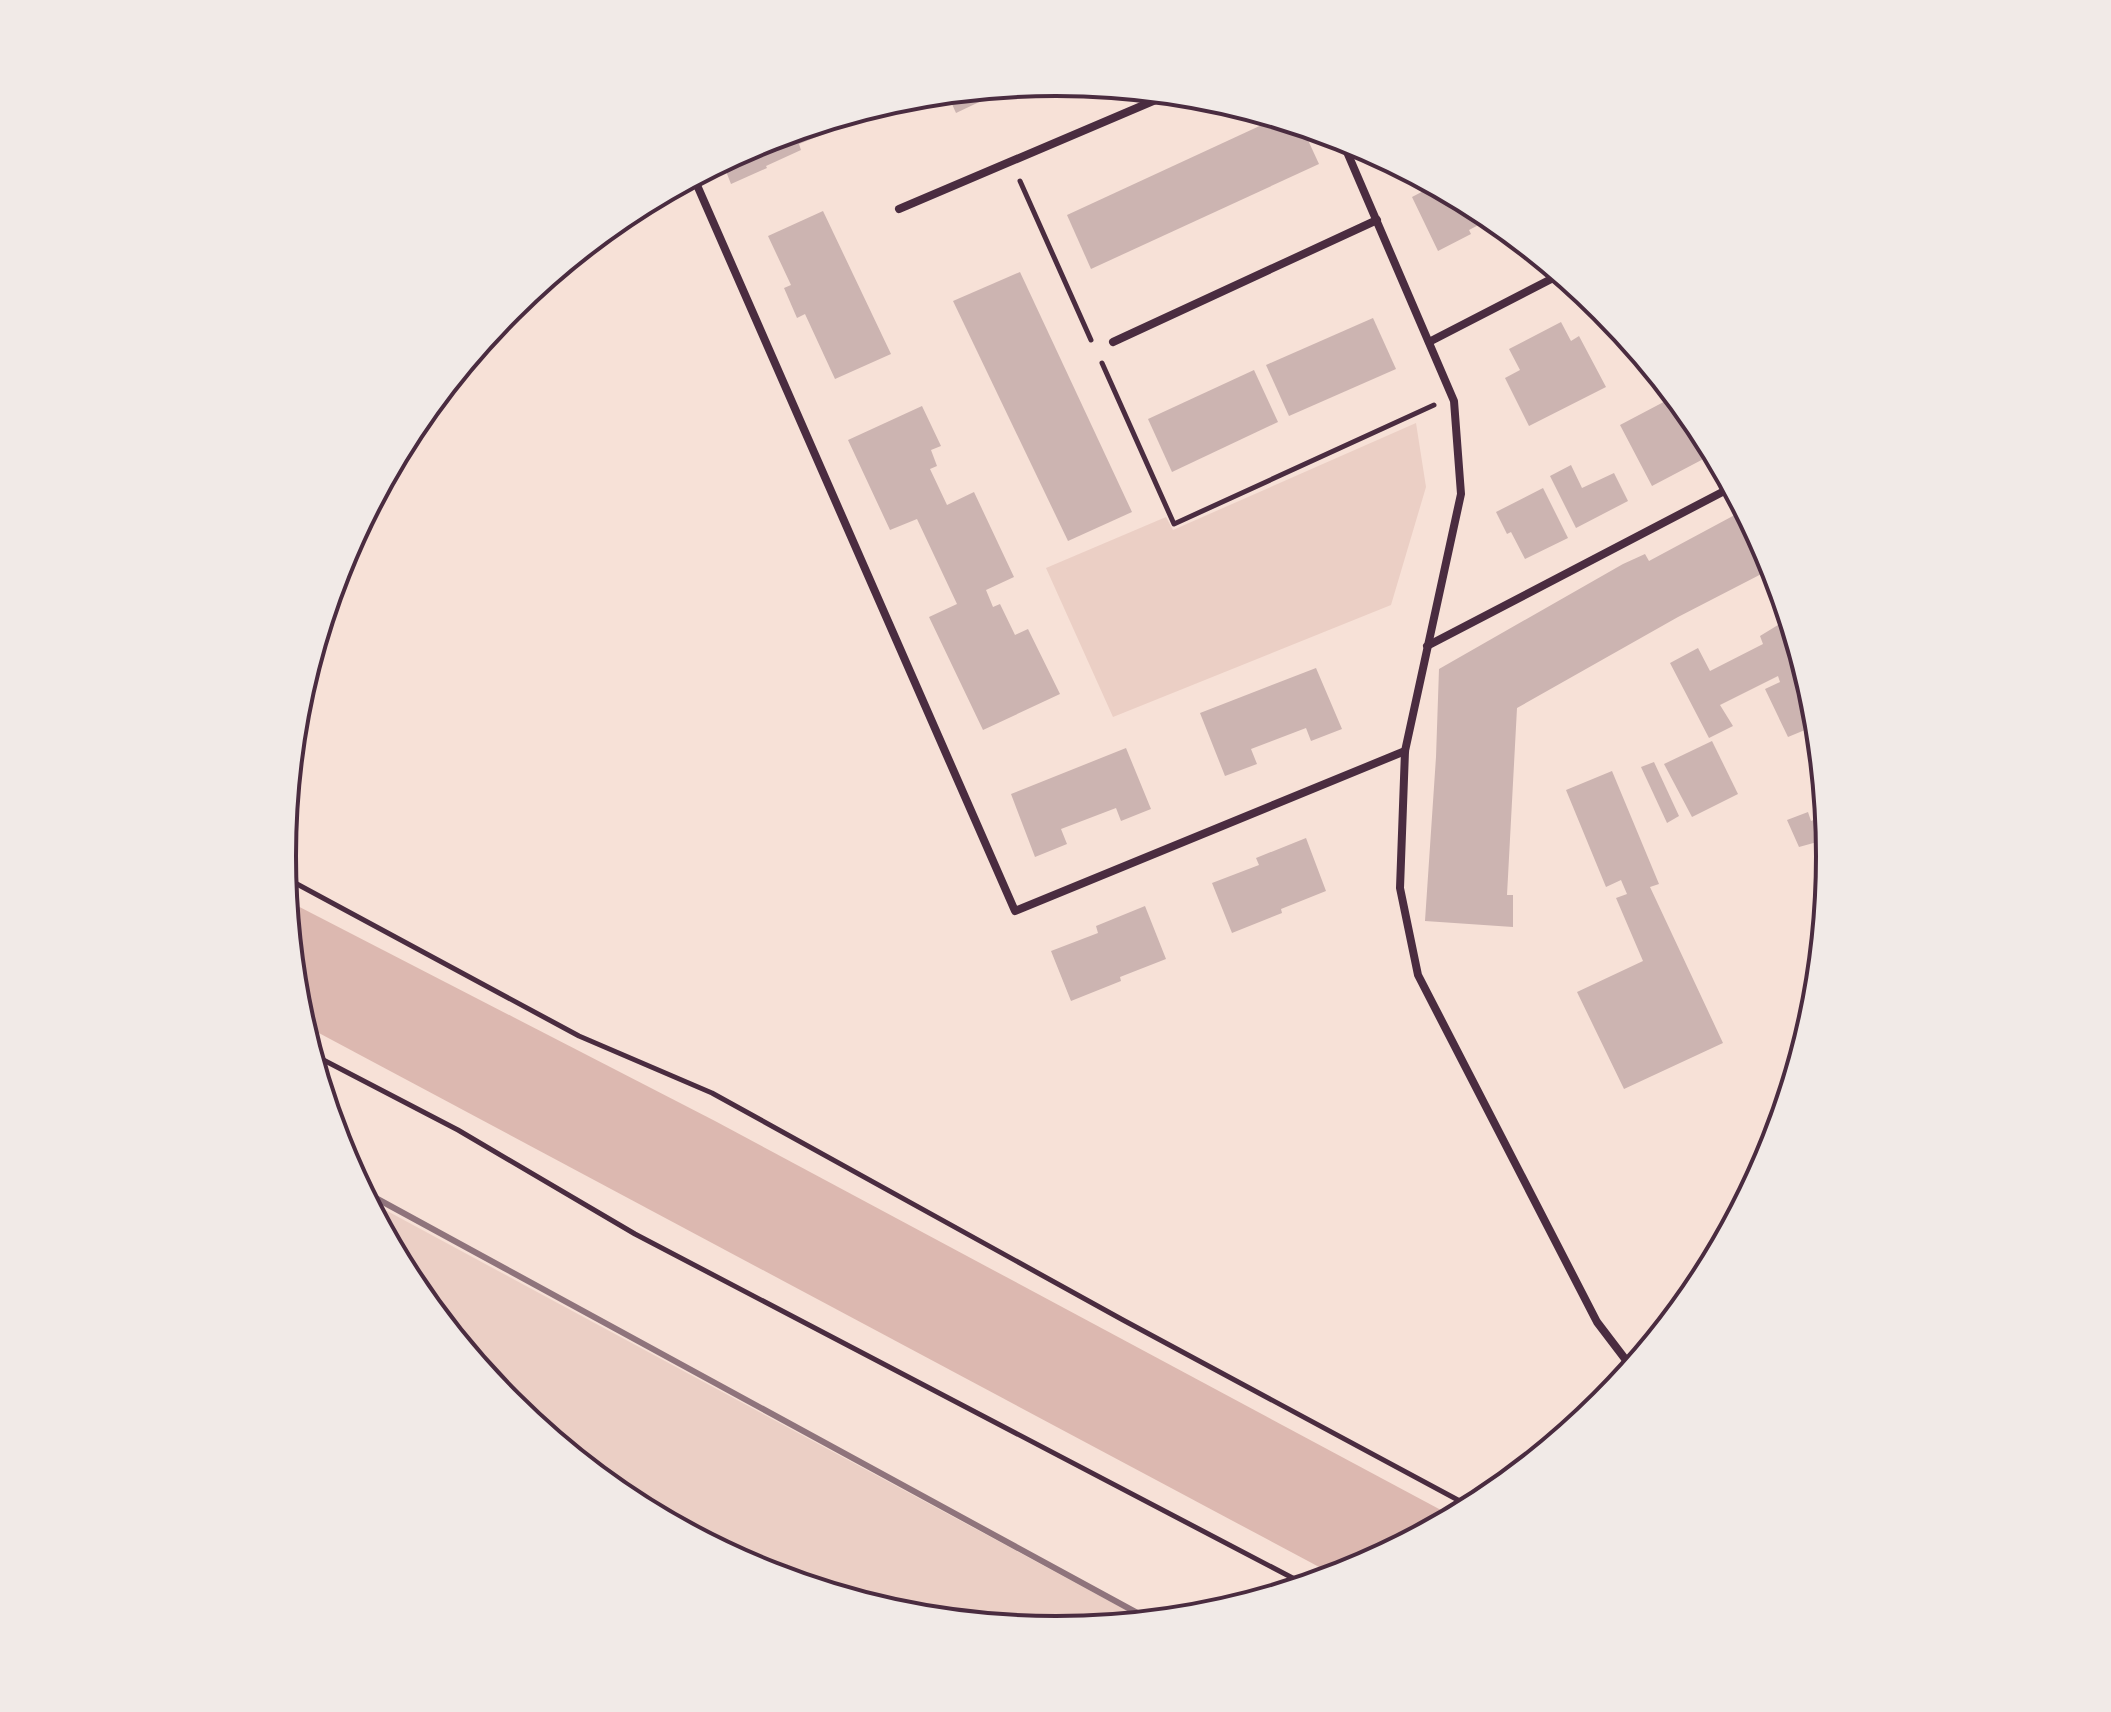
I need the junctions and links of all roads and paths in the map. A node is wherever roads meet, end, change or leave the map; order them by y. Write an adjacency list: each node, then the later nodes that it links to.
1 (1150, 102): 3 (street)
2 (1349, 155): 6 (street)
3 (1011, 162): 5 (street); 10 (path)
4 (697, 186): 13 (street)
5 (899, 209)
6 (1377, 220): 8 (street); 9 (street)
7 (1550, 280): 9 (street)
8 (1113, 342)
9 (1429, 342): 10 (street)
10 (1453, 396): 12 (street)
11 (1722, 492): 12 (street)
12 (1427, 646): 13 (street)
13 (1405, 751): 16 (street)
14 (297, 884): 17 (path)
15 (323, 1060): 18 (path)
16 (1625, 1359)
17 (1458, 1500)
18 (1293, 1578)

